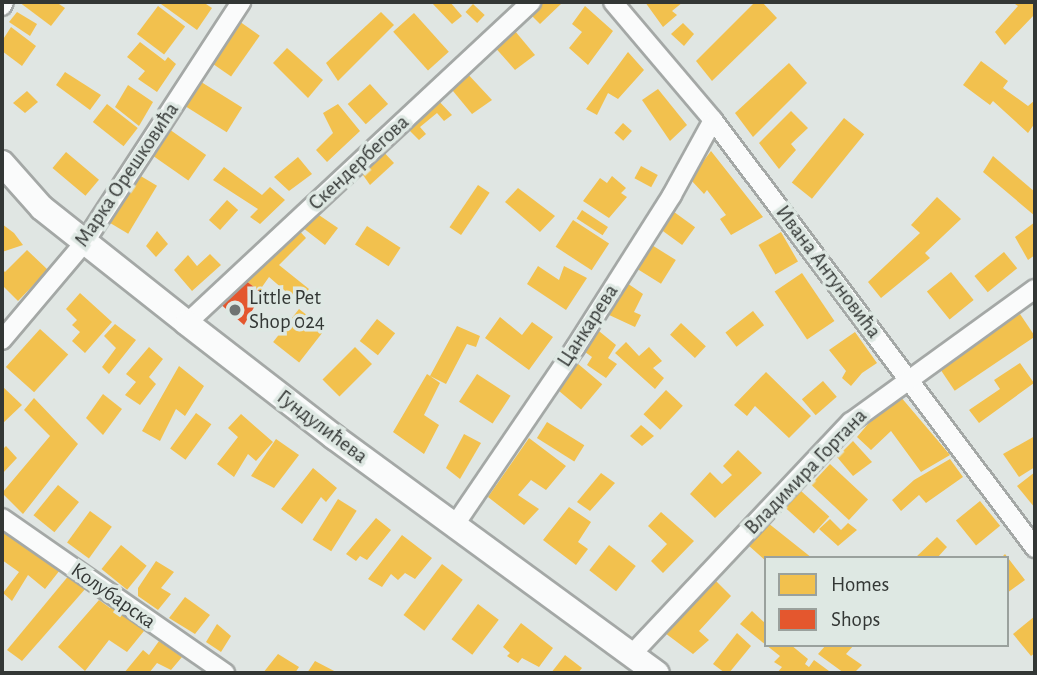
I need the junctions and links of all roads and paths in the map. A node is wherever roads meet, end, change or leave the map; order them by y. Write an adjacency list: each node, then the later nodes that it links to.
1 (242, 2): 6 (street, Марка Орешковића)
2 (531, 2): 8 (street, Скендербегова)
3 (613, 2): 4 (street, Ивана Антуновића)
4 (713, 120): 10 (street, Ивана Антуновића); 12 (street, Цанкарева)
5 (2, 163): 6 (street, Гундулићева)
6 (85, 243): 8 (street, Гундулићева); 9 (street, Марка Орешковића)
7 (1035, 289): 10 (street, Владимира Гортана)
8 (187, 323): 12 (street, Гундулићева)
9 (2, 340)
10 (910, 379): 13 (street, Ивана Антуновића); 14 (street, Владимира Гортана)
11 (2, 518): 15 (street, Колубарска)
12 (454, 526): 14 (street, Гундулићева)
13 (1035, 548)
14 (632, 654): 16 (street, Гундулићева)
15 (225, 673)
16 (657, 673)

